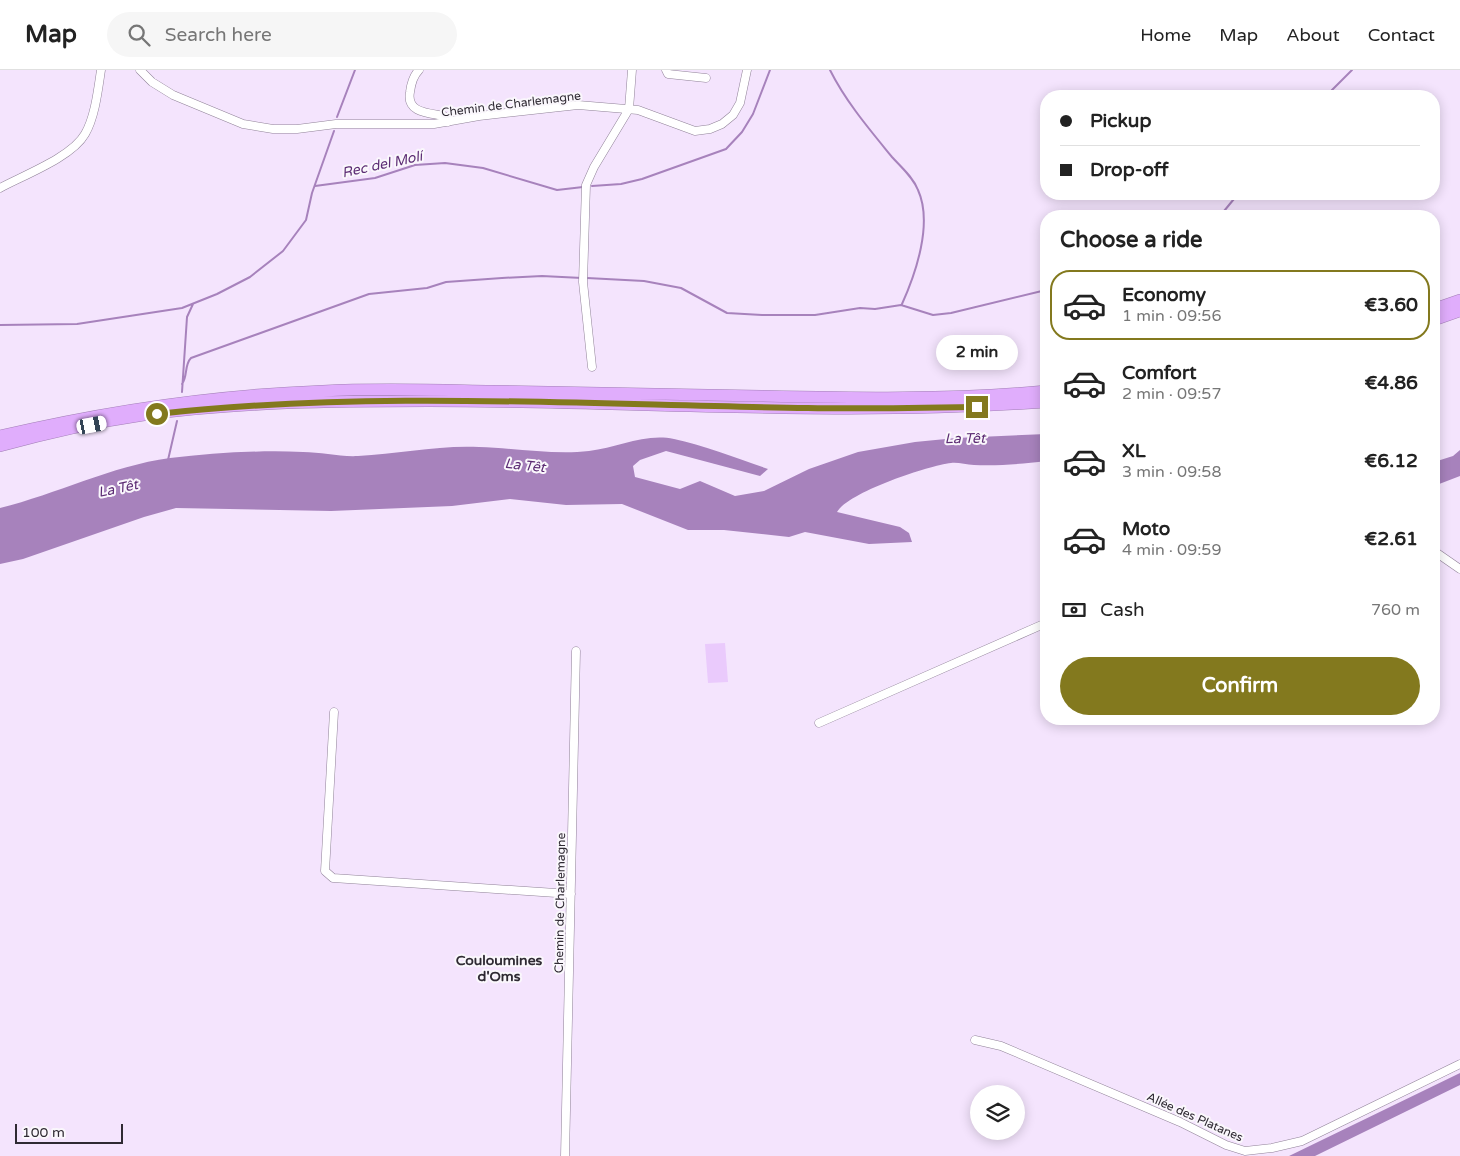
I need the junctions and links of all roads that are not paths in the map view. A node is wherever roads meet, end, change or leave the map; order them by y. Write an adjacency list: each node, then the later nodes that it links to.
1 (101, 70): 10 (street)
2 (140, 70): 9 (street, Chemin de Charlemagne)
3 (419, 70): 9 (street)
4 (632, 70): 8 (street)
5 (666, 70): 7 (street)
6 (747, 70): 8 (street, Chemin de Charlemagne)
7 (706, 78)
8 (629, 110): 9 (street, Chemin de Charlemagne); 15 (street)
9 (448, 122)
10 (0, 188)
11 (1460, 300): 12 (highway)
12 (1440, 307)
13 (1460, 311): 14 (highway)
14 (1440, 318)
15 (592, 367)
16 (1040, 391): 18 (highway)
17 (1040, 402): 19 (highway)
18 (0, 436)
19 (0, 446)
20 (1440, 554): 21 (street)
21 (1460, 569)
22 (1040, 626): 25 (street)
23 (576, 651): 26 (street, Chemin de Charlemagne)
24 (334, 712): 26 (street)
25 (819, 724)
26 (571, 894): 29 (street, Chemin de Charlemagne)
27 (975, 1040): 28 (street, Allée des Platanes)
28 (1460, 1064)
29 (565, 1156)

